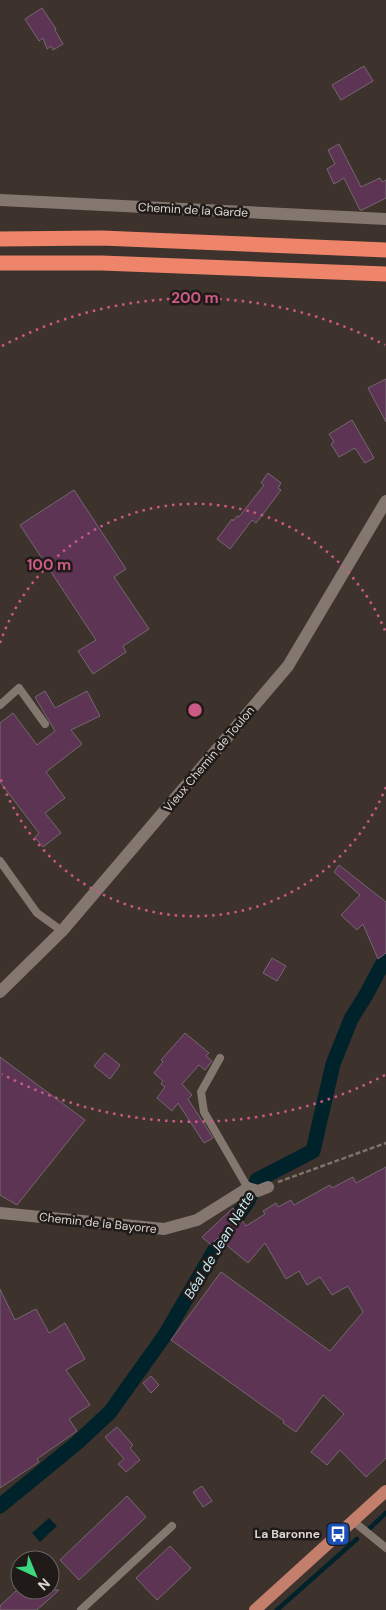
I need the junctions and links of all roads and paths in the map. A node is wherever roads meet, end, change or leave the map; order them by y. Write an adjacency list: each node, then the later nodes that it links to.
1 (0, 200): 2 (street, Chemin de la Garde)
2 (386, 219)
3 (0, 239): 4 (highway)
4 (386, 250)
5 (0, 263): 6 (highway)
6 (386, 274)
7 (386, 501): 11 (street, Vieux Chemin de Toulon)
8 (0, 705): 9 (lane)
9 (44, 724)
10 (0, 862): 11 (lane)
11 (62, 931): 12 (street, Vieux Chemin de Toulon)
12 (0, 992)
13 (220, 1058): 15 (lane)
14 (386, 1143): 15 (path)
15 (256, 1189): 16 (street, Chemin de la Bayorre)
16 (0, 1213)
17 (386, 1491): 18 (main road)
18 (353, 1521): 20 (lane); 22 (main road)
19 (172, 1526): 21 (lane)
20 (386, 1548)
21 (81, 1610)
22 (255, 1610)

